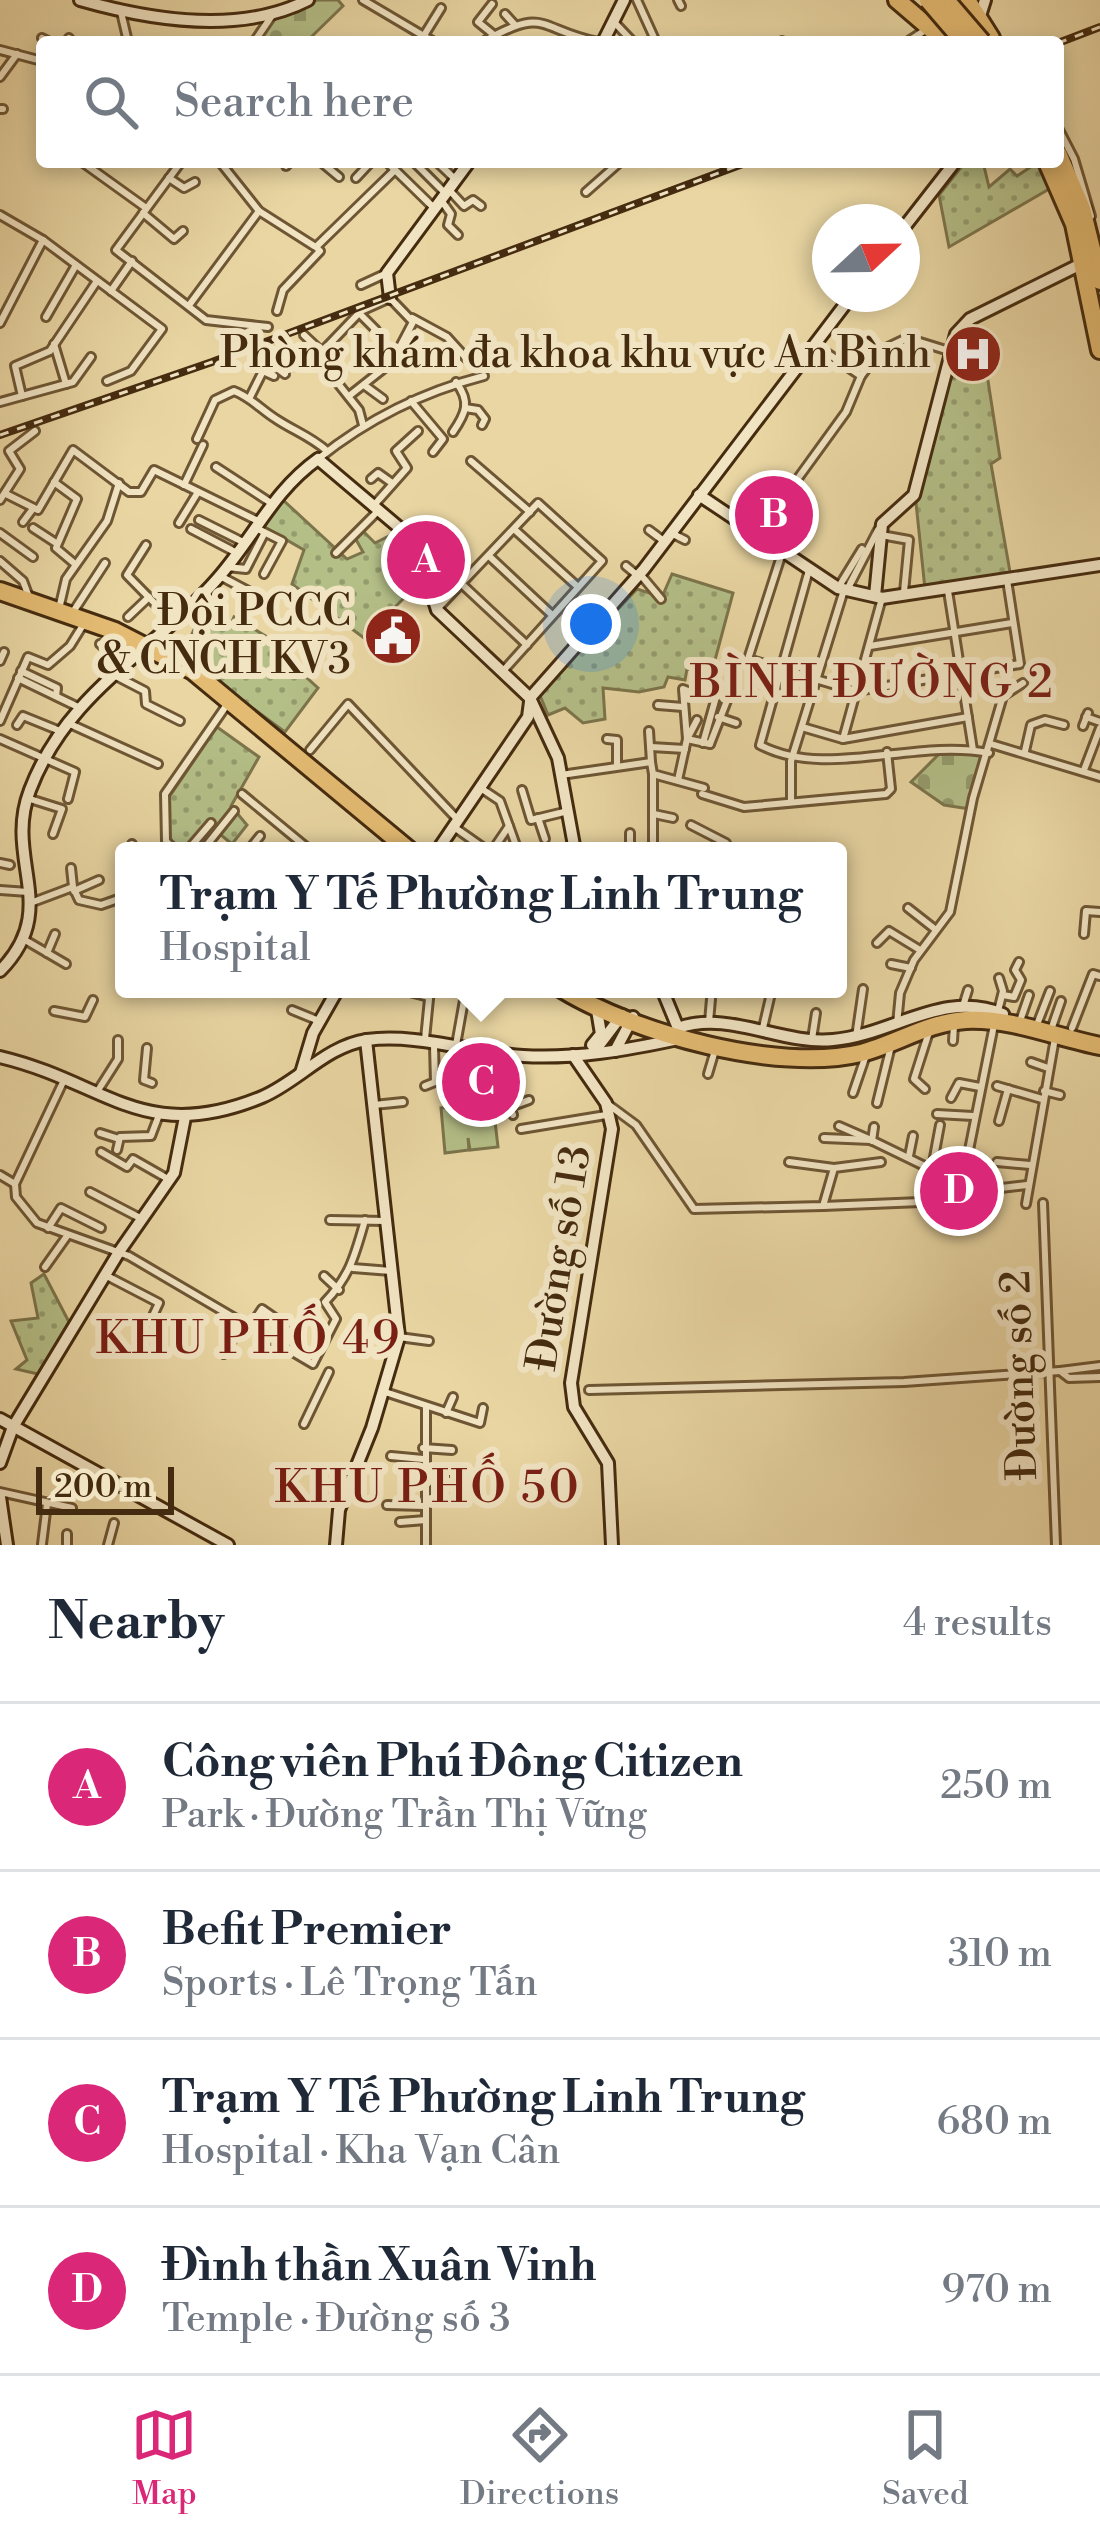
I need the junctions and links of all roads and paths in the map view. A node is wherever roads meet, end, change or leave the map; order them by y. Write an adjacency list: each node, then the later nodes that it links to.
1 (80, 0): 11 (street)
2 (308, 0): 12 (street)
3 (363, 0): 21 (street)
4 (624, 0): 14 (street)
5 (637, 0): 26 (street)
6 (899, 0): 17 (highway)
7 (925, 0): 27 (highway, bridge)
8 (942, 0): 15 (highway, bridge)
9 (492, 4): 18 (street)
10 (441, 8): 22 (street)
11 (121, 12): 12 (street); 19 (street)
12 (274, 14): 20 (street)
13 (505, 14): 16 (street)
14 (612, 20): 24 (street); 25 (street)
15 (978, 20): 17 (highway)
16 (515, 25): 18 (street); 23 (street)
17 (933, 31)
18 (494, 35)
19 (127, 36)
20 (257, 36)
21 (421, 36)
22 (424, 36)
23 (571, 36)
24 (603, 36)
25 (626, 36)
26 (653, 36)
27 (954, 36)
28 (0, 50): 29 (street)
29 (17, 54): 30 (street); 31 (street)
30 (36, 60)
31 (0, 77)
32 (1064, 140): 62 (street)
33 (1064, 159): 62 (highway)
34 (1064, 167): 62 (highway)
35 (93, 168): 59 (street)
36 (178, 168): 52 (street)
37 (225, 168): 60 (street)
38 (328, 168): 50 (street)
39 (365, 168): 53 (street)
40 (387, 168): 64 (street)
41 (397, 168): 56 (street)
42 (420, 168): 56 (street)
43 (438, 168): 56 (street)
44 (462, 168): 56 (street)
45 (467, 168): 51 (street)
46 (613, 168): 55 (street)
47 (950, 168): 58 (street)
48 (1050, 168): 70 (highway)
49 (1051, 168): 62 (highway)
50 (338, 177)
51 (476, 177)
52 (170, 178): 54 (street); 59 (street)
53 (356, 178)
54 (195, 182)
55 (586, 192)
56 (445, 194): 57 (street); 66 (street); 72 (street)
57 (481, 206)
58 (920, 207)
59 (145, 210): 65 (street); 69 (street)
60 (259, 212): 68 (street); 77 (street)
61 (0, 215): 67 (street)
62 (1087, 221): 70 (highway)
63 (323, 223): 64 (street)
64 (333, 230): 68 (street)
65 (183, 231)
66 (458, 235)
67 (43, 240): 71 (street); 83 (street)
68 (316, 247): 78 (street)
69 (132, 261): 75 (street); 77 (street)
70 (1094, 264): 84 (highway); 91 (highway); 93 (street)
71 (76, 265): 73 (street); 81 (street)
72 (387, 274): 74 (street); 76 (street)
73 (97, 281): 75 (street); 88 (street)
74 (361, 285)
75 (111, 291): 102 (street)
76 (390, 295): 80 (street); 82 (street)
77 (190, 304): 85 (street)
78 (277, 311)
79 (840, 312): 89 (street)
80 (359, 313): 86 (street); 92 (street)
81 (46, 316)
82 (412, 318): 95 (street); 96 (street)
83 (0, 323)
84 (1100, 325)
85 (268, 326)
86 (376, 330)
87 (304, 335): 92 (street)
88 (54, 344): 104 (street); 106 (street)
89 (815, 345): 101 (street); 129 (street)
90 (372, 348): 96 (street)
91 (1100, 350)
92 (321, 351): 107 (street)
93 (949, 351): 101 (street); 143 (street)
94 (91, 357): 104 (street)
95 (466, 358)
96 (386, 368): 105 (street)
97 (263, 371): 98 (street); 99 (street); 108 (street)
98 (284, 374)
99 (274, 376)
100 (484, 376): 103 (street)
101 (860, 376): 128 (street)
102 (107, 381)
103 (456, 382): 110 (street); 112 (street)
104 (66, 384): 106 (street)
105 (364, 385): 107 (street); 109 (street)
106 (22, 395): 111 (street)
107 (349, 396): 113 (street)
108 (250, 397): 119 (street); 126 (street)
109 (383, 399)
110 (411, 401): 113 (street); 118 (street)
111 (0, 402)
112 (465, 408): 114 (street); 117 (street)
113 (363, 425): 119 (street)
114 (482, 425)
115 (35, 431): 130 (street)
116 (418, 431): 125 (street)
117 (453, 432)
118 (433, 452)
119 (323, 455): 131 (street); 132 (street)
120 (471, 461): 134 (street)
121 (216, 467): 131 (street)
122 (371, 479): 125 (street)
123 (54, 482): 124 (street); 133 (street); 148 (street)
124 (119, 483): 126 (street); 158 (street)
125 (392, 483): 132 (street)
126 (184, 484): 127 (street)
127 (198, 492): 137 (street); 139 (street)
128 (788, 493)
129 (699, 495): 145 (street); 153 (street)
130 (3, 497): 133 (street)
131 (271, 503): 139 (street)
132 (378, 507): 147 (street); 152 (street)
133 (32, 510): 136 (street)
134 (530, 512): 141 (street); 167 (street)
135 (199, 520): 150 (street)
136 (23, 523)
137 (179, 523)
138 (33, 527): 148 (street)
139 (257, 527): 150 (street); 162 (street); 163 (street)
140 (190, 529): 150 (street)
141 (514, 529): 154 (street); 167 (street)
142 (650, 530): 145 (street)
143 (881, 530): 168 (street); 172 (street); 174 (street)
144 (0, 533): 155 (street)
145 (668, 537): 146 (street); 164 (street)
146 (685, 540)
147 (416, 541): 166 (street); 177 (street)
148 (56, 543): 158 (street)
149 (146, 545): 173 (street)
150 (240, 547): 162 (street)
151 (862, 549): 168 (street)
152 (336, 553)
153 (782, 553): 161 (street); 189 (street)
154 (489, 556): 166 (street); 178 (street)
155 (33, 557)
156 (0, 561): 176 (street)
157 (105, 563): 179 (street)
158 (75, 564): 179 (street)
159 (1100, 565): 165 (street)
160 (626, 566): 164 (street)
161 (809, 570): 168 (street); 189 (street)
162 (224, 572): 171 (street); 181 (street)
163 (264, 574)
164 (639, 575): 175 (street); 198 (street)
165 (1007, 578): 169 (street); 182 (street)
166 (462, 583): 177 (street); 185 (street)
167 (578, 587): 178 (street)
168 (843, 589): 174 (street); 195 (street)
169 (948, 590): 172 (street); 183 (street)
170 (0, 594): 176 (highway); 179 (highway)
171 (254, 594)
172 (904, 596): 174 (street)
173 (149, 597): 180 (street); 181 (street)
174 (878, 597): 186 (street)
175 (661, 599)
176 (29, 601): 179 (highway)
177 (430, 604): 190 (street)
178 (553, 615): 185 (street)
179 (71, 617): 187 (highway); 193 (street)
180 (128, 617)
181 (173, 622): 187 (street)
182 (1012, 623): 183 (street); 192 (street)
183 (953, 633): 186 (street); 192 (street)
184 (100, 644): 188 (street)
185 (526, 645): 190 (street)
186 (870, 646): 197 (street)
187 (142, 647): 188 (street); 200 (highway); 265 (highway)
188 (122, 663): 191 (street)
189 (781, 670): 195 (street); 229 (street)
190 (502, 671): 198 (street)
191 (111, 672): 201 (street); 208 (street)
192 (961, 674): 197 (street); 204 (street)
193 (20, 675): 201 (street); 207 (street)
194 (683, 677): 202 (street)
195 (818, 680): 197 (street); 214 (street)
196 (1023, 683): 223 (street)
197 (856, 691): 217 (street)
198 (530, 698): 236 (street); 240 (street)
199 (658, 705): 202 (street)
200 (226, 706): 259 (street); 264 (highway)
201 (78, 707): 213 (street)
202 (683, 707): 219 (street)
203 (718, 717): 209 (street); 220 (street); 220 (street)
204 (968, 717): 217 (street); 225 (street)
205 (1086, 718): 212 (street)
206 (697, 720): 219 (street)
207 (0, 721)
208 (180, 721)
209 (736, 723)
210 (16, 725): 213 (street)
211 (1064, 725): 227 (street)
212 (1100, 725): 234 (street)
213 (64, 727): 228 (street); 231 (street)
214 (802, 727): 217 (street); 229 (street)
215 (649, 730): 221 (street)
216 (0, 739): 228 (street)
217 (843, 739)
218 (607, 740): 232 (street)
219 (687, 740): 220 (street); 222 (street)
220 (708, 745)
221 (650, 747): 222 (street); 230 (street)
222 (685, 749): 239 (street)
223 (990, 749): 225 (street); 227 (street); 282 (street)
224 (310, 750): 252 (street)
225 (973, 750): 226 (street)
226 (887, 752): 229 (street); 245 (street)
227 (1024, 752): 234 (street)
228 (45, 760): 243 (street); 244 (street)
229 (790, 760): 245 (street)
230 (651, 762): 232 (street); 235 (street)
231 (158, 764)
232 (617, 764): 233 (street)
233 (602, 766): 236 (street); 237 (street)
234 (1084, 770): 238 (street)
235 (653, 774): 239 (street); 248 (street)
236 (561, 775): 247 (street)
237 (604, 776)
238 (1100, 777)
239 (678, 780): 245 (street)
240 (482, 789): 252 (street); 254 (street)
241 (522, 790): 249 (street)
242 (242, 794): 263 (street)
243 (27, 797): 256 (street); 278 (street)
244 (68, 799)
245 (791, 801)
246 (234, 811): 261 (street)
247 (564, 812): 249 (street); 270 (street)
248 (654, 814): 250 (street); 272 (street)
249 (538, 818): 258 (street)
250 (673, 818)
251 (212, 823): 260 (street)
252 (456, 824): 266 (street); 267 (street)
253 (691, 825): 273 (street)
254 (508, 826): 268 (street); 269 (street)
255 (630, 833): 271 (street)
256 (53, 834)
257 (260, 836): 262 (street)
258 (545, 839)
259 (167, 842)
260 (195, 842)
261 (209, 842)
262 (255, 842)
263 (300, 842)
264 (388, 842)
265 (399, 842)
266 (443, 842)
267 (479, 842)
268 (496, 842)
269 (514, 842)
270 (572, 842)
271 (631, 842)
272 (652, 842)
273 (724, 842)
274 (70, 868): 276 (street)
275 (98, 880): 276 (street)
276 (74, 889): 278 (street); 279 (street)
277 (0, 890): 278 (street)
278 (32, 897): 285 (street)
279 (115, 900)
280 (908, 908): 282 (street)
281 (1100, 912): 284 (street)
282 (936, 930): 287 (street)
283 (55, 934): 288 (street)
284 (1084, 934)
285 (25, 940): 288 (street); 293 (street)
286 (878, 943): 287 (street)
287 (920, 950): 292 (street)
288 (47, 953): 290 (street)
289 (1018, 962): 318 (street)
290 (66, 964)
291 (891, 964): 292 (street)
292 (910, 968): 322 (street)
293 (0, 971)
294 (1100, 976): 318 (street)
295 (1000, 979): 318 (street)
296 (863, 989): 329 (street)
297 (968, 990): 314 (street)
298 (1050, 991): 318 (street)
299 (1028, 995): 318 (street)
300 (333, 998): 316 (street)
301 (430, 998): 330 (street)
302 (464, 998): 332 (street)
303 (577, 998): 311 (highway)
304 (592, 998): 315 (highway)
305 (665, 998): 321 (street)
306 (770, 998): 320 (street)
307 (711, 999): 317 (street)
308 (93, 1000): 312 (street)
309 (1061, 1001): 318 (street)
310 (292, 1010): 316 (street)
311 (597, 1010): 315 (highway); 335 (street)
312 (54, 1011)
313 (816, 1013): 325 (street)
314 (958, 1014): 318 (highway); 319 (highway); 322 (street); 326 (street)
315 (627, 1019): 321 (highway); 334 (street); 335 (street)
316 (320, 1021): 339 (street)
317 (709, 1022): 320 (street); 321 (street)
318 (1028, 1022): 322 (highway); 328 (highway); 338 (street); 345 (street)
319 (929, 1029): 322 (highway); 346 (street)
320 (762, 1032): 325 (street)
321 (678, 1033): 322 (highway); 327 (highway); 334 (street)
322 (895, 1033): 329 (highway); 355 (street)
323 (118, 1040): 349 (street)
324 (366, 1040): 330 (street); 339 (street); 356 (street)
325 (812, 1040): 329 (street)
326 (953, 1041)
327 (716, 1043): 329 (highway); 340 (street)
328 (1100, 1043)
329 (861, 1044): 348 (street)
330 (429, 1045): 332 (street); 343 (street)
331 (147, 1048): 342 (street)
332 (455, 1049): 333 (street)
333 (490, 1052): 335 (street); 353 (street)
334 (615, 1052): 335 (street)
335 (582, 1054): 357 (street, Đường số 13)
336 (0, 1057): 341 (street)
337 (1030, 1062): 338 (street)
338 (1048, 1068): 350 (street)
339 (301, 1073): 361 (street)
340 (708, 1074)
341 (64, 1078): 349 (street); 382 (street)
342 (152, 1084)
343 (425, 1086)
344 (997, 1086): 347 (street)
345 (980, 1087): 352 (street); 360 (street)
346 (926, 1089)
347 (1008, 1089): 350 (street); 362 (street)
348 (854, 1093)
349 (95, 1095): 359 (street)
350 (1043, 1095): 351 (street); 378 (street)
351 (1060, 1095)
352 (951, 1098)
353 (529, 1100)
354 (403, 1102): 356 (street)
355 (877, 1103)
356 (374, 1106): 392 (street)
357 (608, 1109): 366 (street); 388 (street); 447 (street, Đường số 13)
358 (938, 1114): 360 (street)
359 (159, 1115): 361 (street); 369 (street)
360 (973, 1116): 383 (street)
361 (185, 1117): 381 (street)
362 (998, 1120)
363 (940, 1125): 380 (street)
364 (839, 1126): 371 (street)
365 (874, 1127): 371 (street)
366 (520, 1129)
367 (100, 1133): 369 (street)
368 (914, 1136): 374 (street)
369 (119, 1138): 372 (street)
370 (824, 1138): 371 (street)
371 (876, 1144): 374 (street)
372 (117, 1150)
373 (101, 1152): 381 (street)
374 (908, 1157): 380 (street)
375 (789, 1162): 379 (street)
376 (881, 1162): 379 (street)
377 (997, 1162): 378 (street)
378 (1030, 1165): 384 (street)
379 (834, 1168): 388 (street)
380 (936, 1171): 383 (street); 388 (street)
381 (170, 1179): 389 (street)
382 (6, 1181): 393 (street)
383 (956, 1183): 384 (street)
384 (1027, 1185): 387 (street)
385 (90, 1192): 389 (street)
386 (1043, 1203): 412 (street, Đường số 2)
387 (1026, 1204)
388 (823, 1206)
389 (142, 1219): 396 (street)
390 (330, 1220): 391 (street)
391 (365, 1220): 392 (street); 398 (street)
392 (387, 1221): 399 (street)
393 (48, 1228): 394 (street); 395 (street)
394 (101, 1228)
395 (68, 1236): 396 (street); 397 (street)
396 (119, 1252): 400 (street); 404 (street)
397 (45, 1267)
398 (353, 1268): 399 (street); 402 (street)
399 (394, 1271): 406 (street)
400 (105, 1276): 403 (street); 422 (street)
401 (324, 1276): 402 (street)
402 (339, 1290): 404 (street)
403 (151, 1320)
404 (247, 1324): 405 (street); 408 (street)
405 (285, 1324)
406 (399, 1337): 407 (street); 415 (street)
407 (429, 1341)
408 (224, 1354)
409 (1100, 1366): 410 (street)
410 (1060, 1371): 412 (street); 413 (street)
411 (329, 1372): 421 (street)
412 (1049, 1372): 414 (street); 448 (street, Đường số 2)
413 (1100, 1377)
414 (589, 1390)
415 (382, 1391): 417 (street); 445 (street)
416 (453, 1396): 419 (street)
417 (426, 1406): 419 (street); 423 (street)
418 (483, 1408): 419 (street)
419 (446, 1413)
420 (0, 1419): 422 (street)
421 (304, 1424)
422 (13, 1427): 427 (street); 444 (street)
423 (423, 1448): 424 (street); 426 (street)
424 (452, 1450)
425 (391, 1456): 426 (street)
426 (423, 1459): 428 (street)
427 (0, 1463)
428 (423, 1471): 429 (street); 433 (street)
429 (455, 1484)
430 (0, 1495): 431 (street); 435 (street)
431 (47, 1504): 434 (street); 440 (street)
432 (387, 1505): 433 (street)
433 (425, 1506): 436 (street)
434 (72, 1508)
435 (1, 1517): 441 (street)
436 (426, 1520): 437 (street); 446 (street)
437 (400, 1522)
438 (114, 1523): 443 (street)
439 (67, 1534): 442 (street)
440 (42, 1544)
441 (7, 1545)
442 (67, 1545)
443 (108, 1545)
444 (228, 1545)
445 (336, 1545)
446 (426, 1545)
447 (612, 1545)
448 (1056, 1545)

